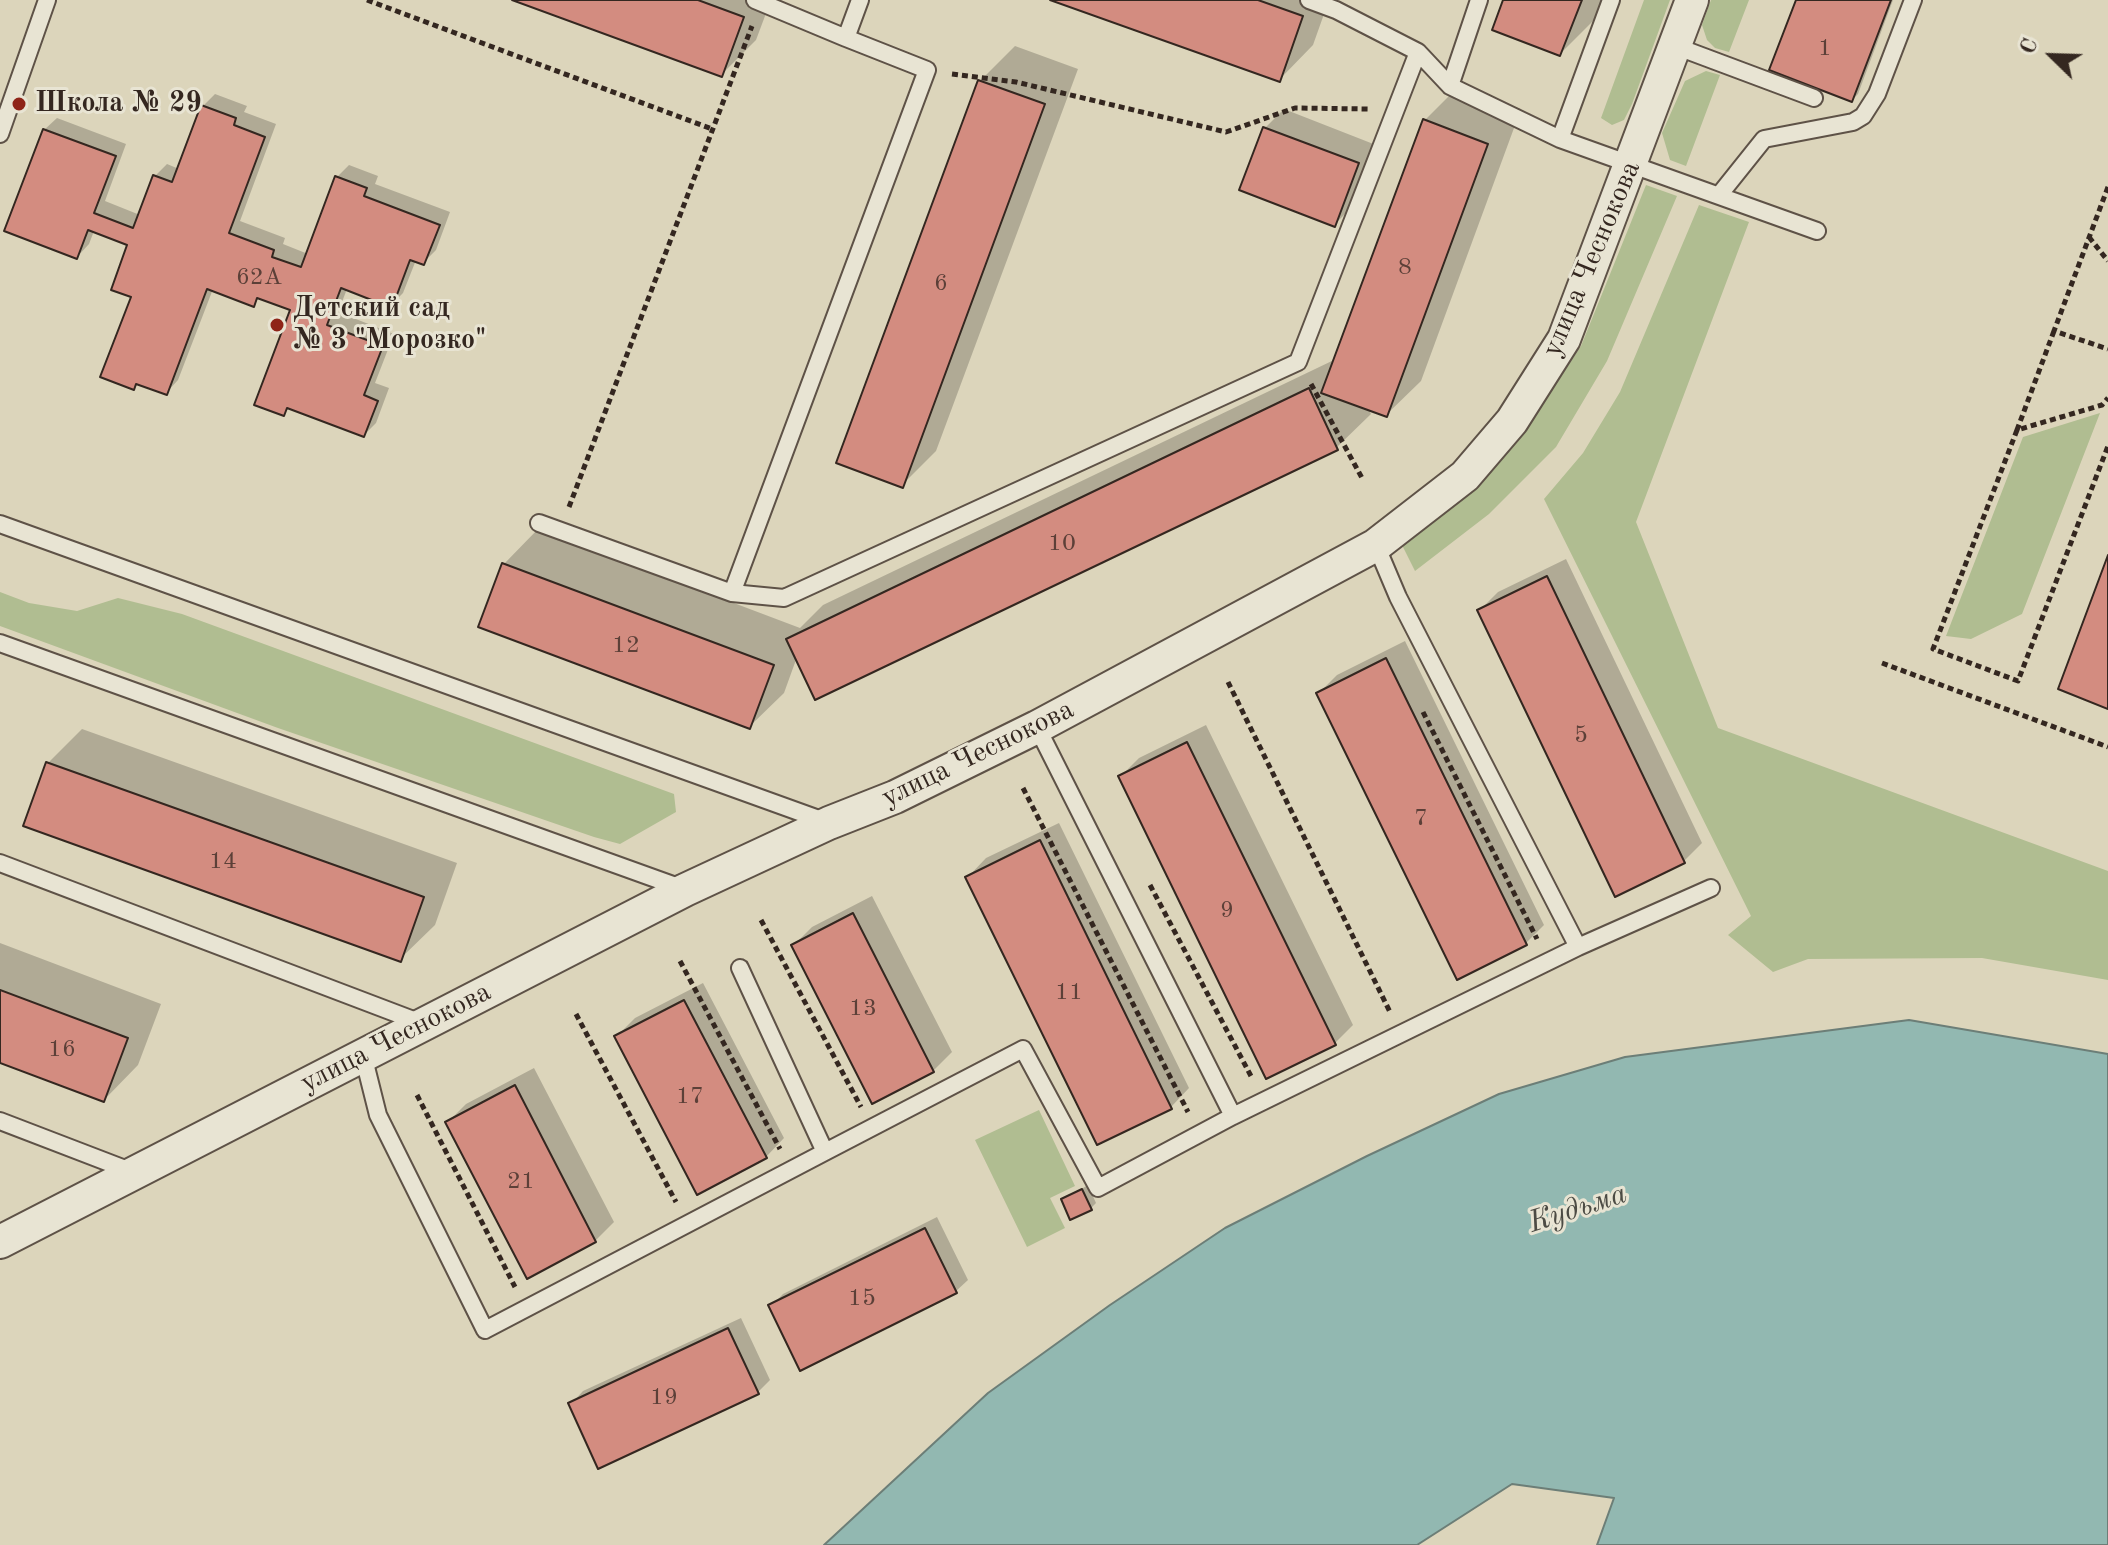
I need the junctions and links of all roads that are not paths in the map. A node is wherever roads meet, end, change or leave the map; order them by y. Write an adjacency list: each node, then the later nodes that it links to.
1 (47, 0): 14 (lane)
2 (860, 0): 9 (lane)
3 (1309, 0): 11 (lane)
4 (1479, 0): 12 (lane)
5 (1611, 0): 15 (lane)
6 (1692, 0): 10 (street, улица Чеснокова)
7 (1913, 0): 17 (lane)
8 (758, 2): 9 (lane)
9 (846, 38): 22 (lane)
10 (1675, 46): 13 (lane); 16 (street, улица Чеснокова)
11 (1418, 52): 12 (lane); 22 (lane)
12 (1450, 86): 15 (lane)
13 (1814, 98)
14 (0, 134)
15 (1560, 139): 16 (lane)
16 (1633, 162): 17 (lane); 21 (street, улица Чеснокова)
17 (1720, 194): 18 (lane)
18 (1817, 231)
19 (539, 523): 22 (lane)
20 (0, 524): 25 (lane)
21 (1376, 545): 24 (street, улица Чеснокова); 29 (lane)
22 (732, 593)
23 (0, 643): 28 (lane)
24 (1037, 727): 25 (street, улица Чеснокова); 33 (lane)
25 (829, 823): 28 (street, улица Чеснокова)
26 (0, 863): 31 (lane)
27 (1711, 888): 29 (lane)
28 (685, 890): 31 (street, улица Чеснокова)
29 (1578, 947): 33 (lane)
30 (740, 968): 35 (lane)
31 (424, 1024): 32 (street, улица Чеснокова)
32 (363, 1055): 35 (lane); 36 (street, улица Чеснокова)
33 (1233, 1116): 35 (lane)
34 (0, 1121): 36 (lane)
35 (825, 1152)
36 (135, 1173): 37 (street, улица Чеснокова)
37 (0, 1242)

